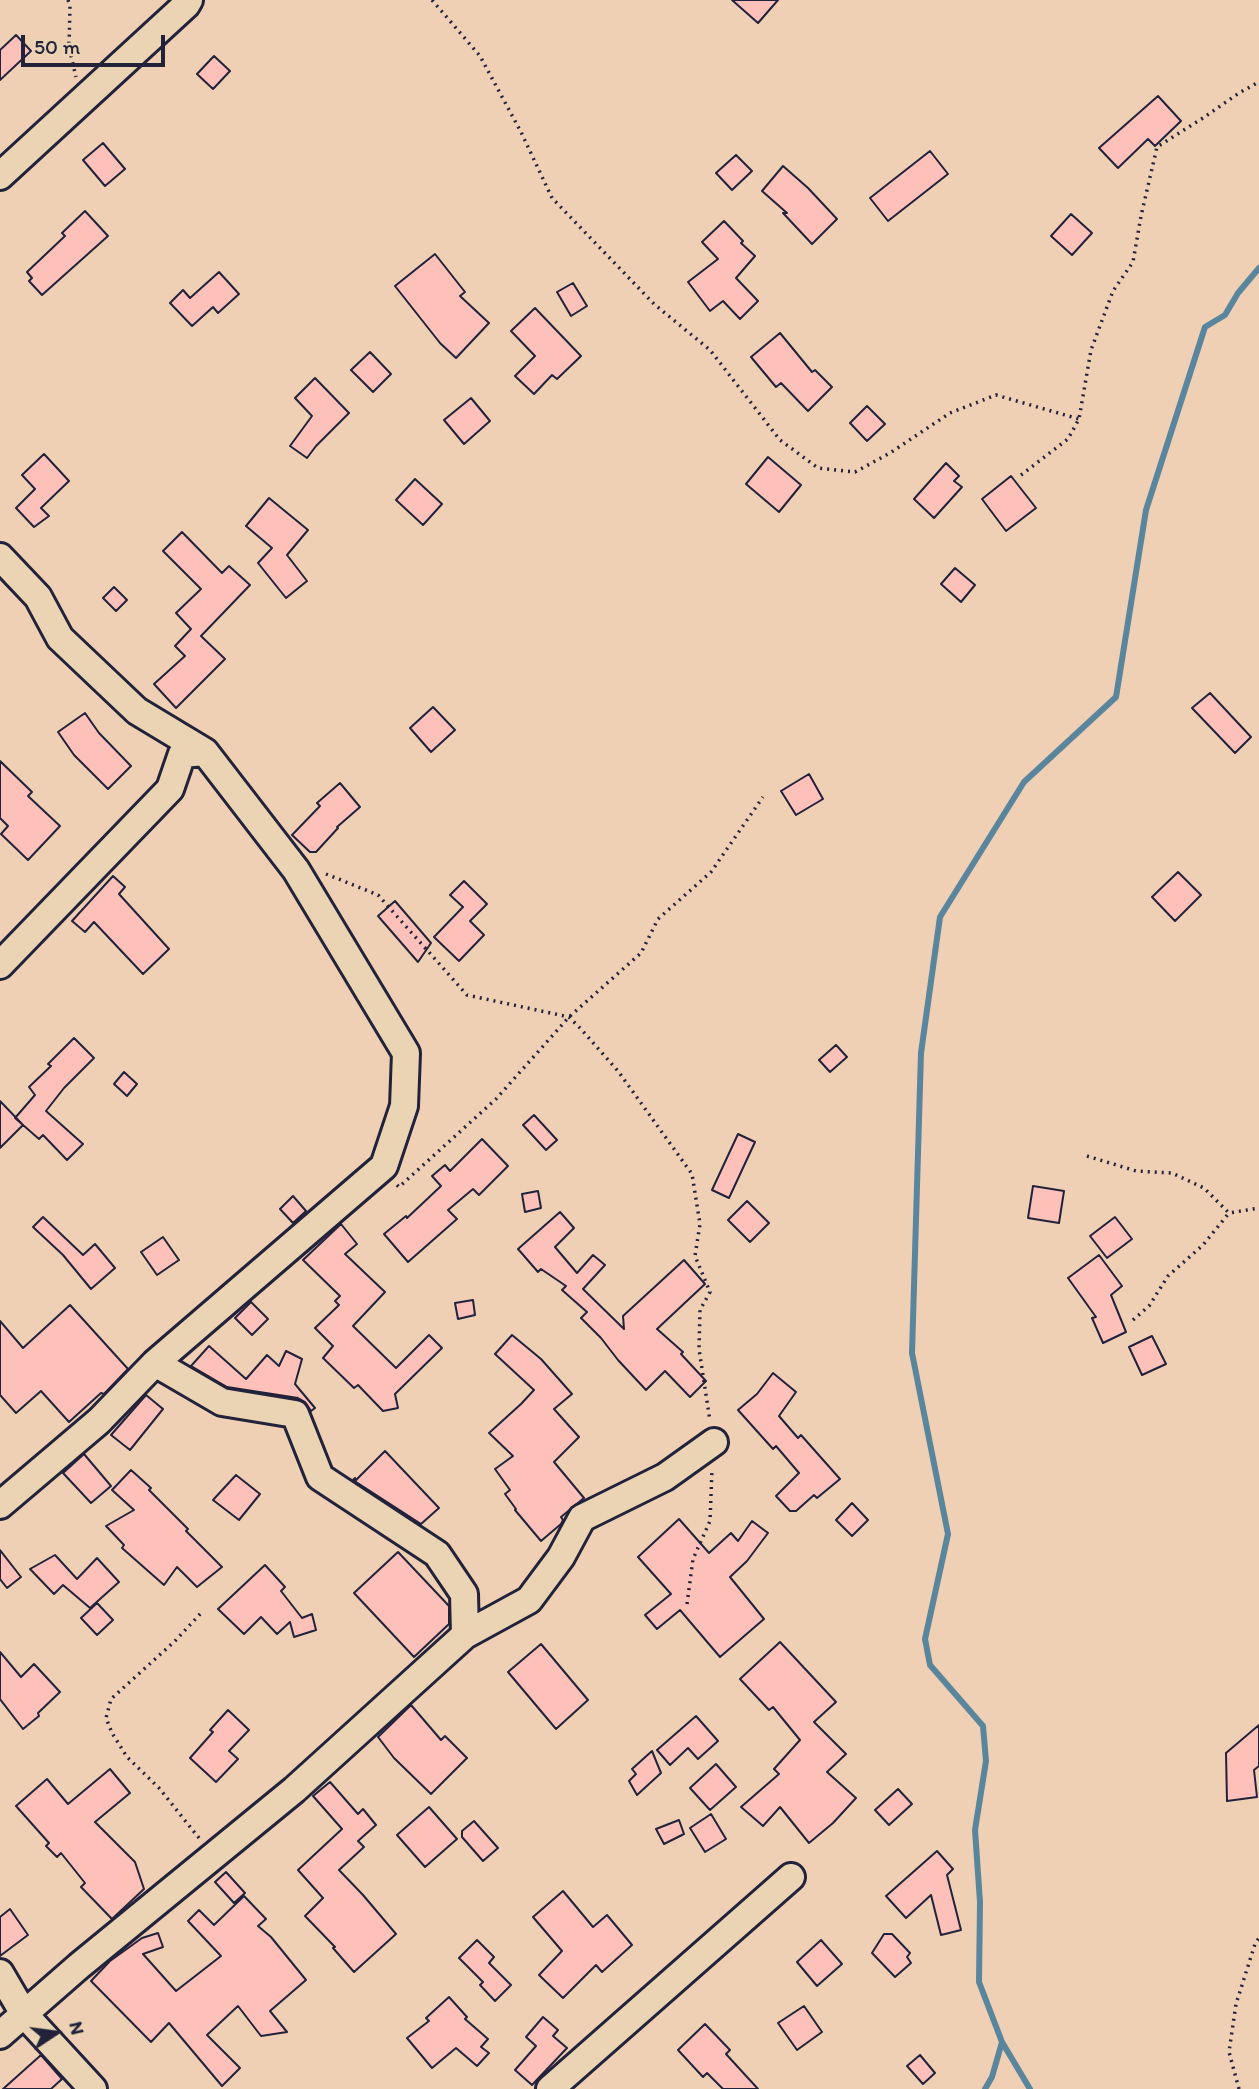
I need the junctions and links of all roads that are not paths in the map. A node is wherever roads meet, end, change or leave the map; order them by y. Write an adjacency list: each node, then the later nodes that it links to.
1 (189, 0): 2 (street)
2 (0, 176)
3 (0, 557): 4 (street)
4 (205, 752): 5 (street); 6 (street)
5 (0, 965)
6 (155, 1363): 8 (street); 9 (street)
7 (714, 1442): 9 (street)
8 (0, 1504)
9 (465, 1635): 12 (street)
10 (791, 1877): 15 (street)
11 (0, 1973): 12 (street)
12 (24, 2014): 13 (street); 14 (street)
13 (0, 2035)
14 (93, 2089)
15 (551, 2089)

